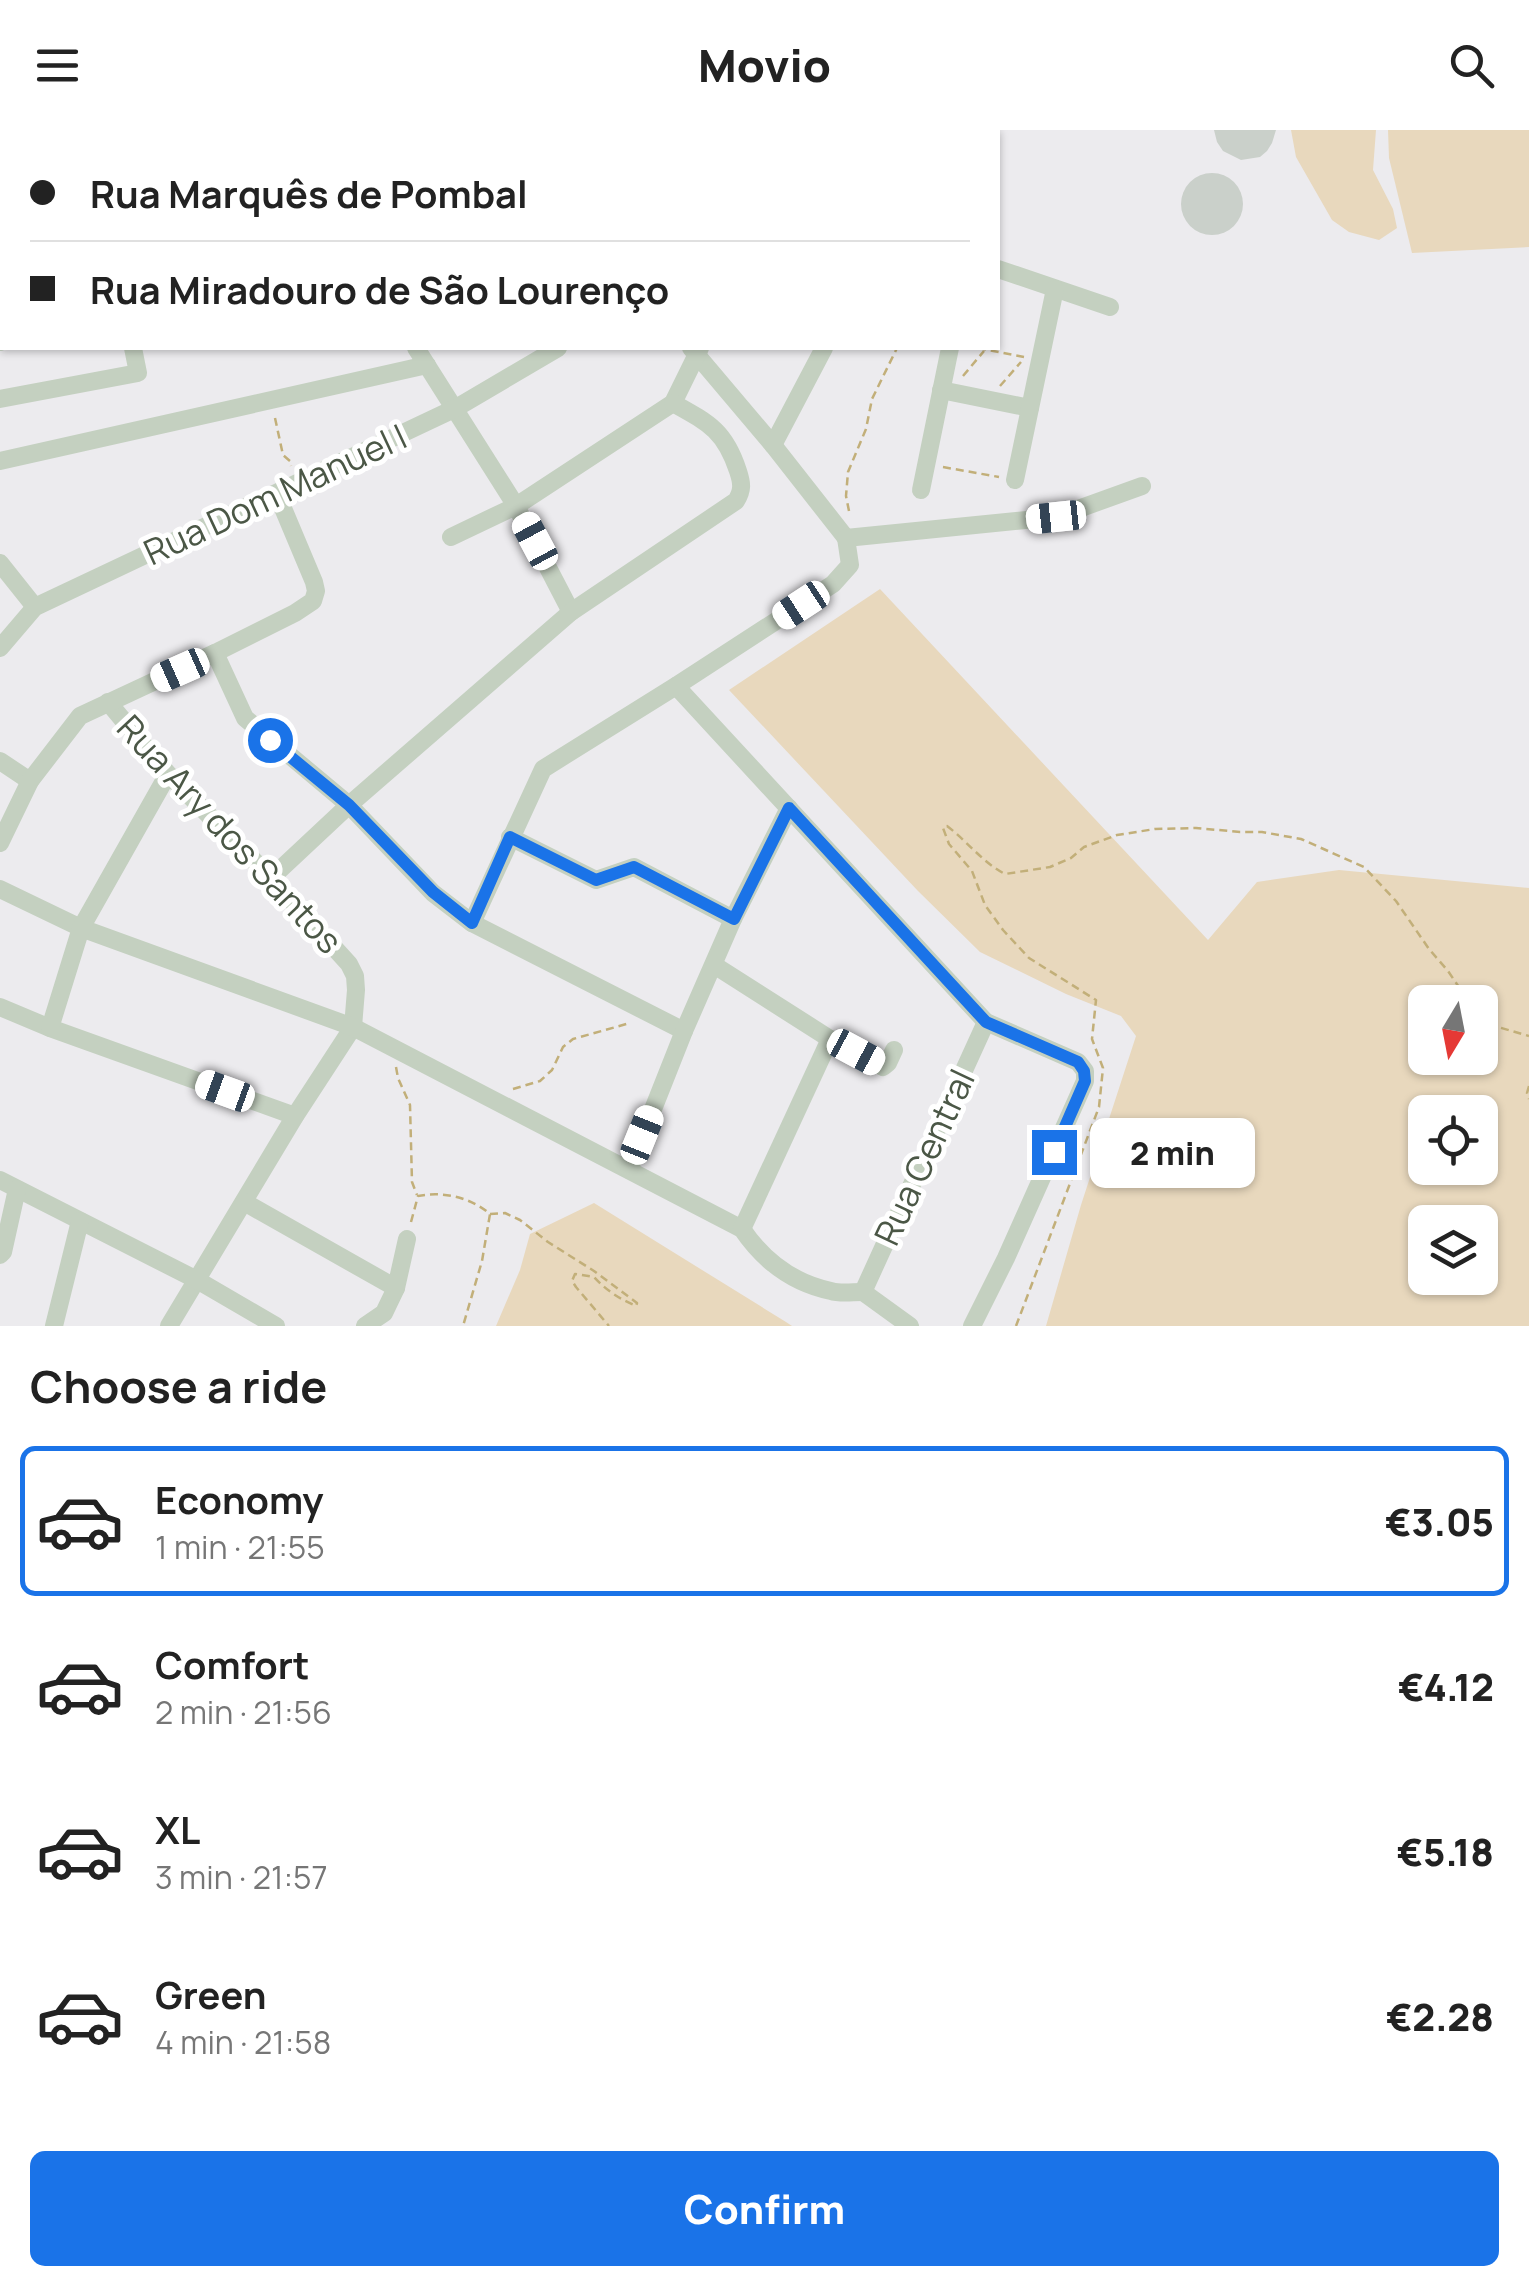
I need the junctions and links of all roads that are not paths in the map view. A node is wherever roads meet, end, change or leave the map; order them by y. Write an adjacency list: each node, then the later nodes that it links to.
1 (1000, 270): 2 (street)
2 (1055, 288): 3 (street); 15 (street)
3 (1110, 308)
4 (132, 350): 12 (street)
5 (417, 350): 10 (street)
6 (555, 350): 14 (street, Rua Dom Manuel I)
7 (695, 350): 13 (street); 16 (street)
8 (823, 350): 16 (street)
9 (950, 350): 11 (street)
10 (427, 365): 14 (street); 17 (street)
11 (945, 391): 15 (street); 20 (street)
12 (0, 399)
13 (673, 403): 22 (street); 27 (street)
14 (456, 408): 21 (street, Rua Dom Manuel I); 22 (street)
15 (1030, 408): 18 (street)
16 (773, 445): 23 (street)
17 (0, 461)
18 (1015, 480)
19 (1142, 486): 23 (street)
20 (921, 490)
21 (285, 491): 26 (street, Rua Dom Manuel I); 29 (street)
22 (516, 506): 24 (street); 27 (street)
23 (843, 535): 30 (street)
24 (451, 537)
25 (0, 563): 26 (street)
26 (35, 607): 28 (street, Rua Dom Manuel I)
27 (572, 612): 35 (street)
28 (0, 648)
29 (215, 654): 31 (street); 35 (street)
30 (676, 686): 36 (street); 37 (street)
31 (108, 702): 33 (street, Rua Ary dos Santos); 34 (street)
32 (0, 761): 34 (street)
33 (168, 774): 39 (street, Rua Ary dos Santos); 43 (street)
34 (30, 781): 38 (street)
35 (349, 805): 39 (street); 42 (street)
36 (789, 808): 41 (street); 46 (street)
37 (510, 837): 41 (street); 42 (street)
38 (0, 843)
39 (271, 878): 47 (street, Rua Ary dos Santos)
40 (0, 889): 43 (street)
41 (734, 919): 44 (street)
42 (472, 923): 49 (street)
43 (81, 928): 47 (street); 48 (street)
44 (714, 965): 49 (street); 50 (street)
45 (0, 1007): 48 (street)
46 (986, 1022): 62 (street, Rua Central); 68 (street)
47 (353, 1027): 52 (street); 53 (street)
48 (50, 1028): 52 (street)
49 (684, 1031): 53 (street)
50 (830, 1038): 51 (street); 57 (street)
51 (894, 1050)
52 (295, 1116): 55 (street)
53 (629, 1170): 57 (street)
54 (8, 1184): 56 (street); 59 (street)
55 (244, 1202): 60 (street); 61 (street)
56 (80, 1220): 60 (street); 63 (street)
57 (742, 1228): 62 (street)
58 (408, 1239): 61 (street)
59 (0, 1255)
60 (196, 1280): 64 (street); 65 (street)
61 (396, 1288): 66 (street)
62 (862, 1292): 67 (street)
63 (54, 1326)
64 (169, 1326)
65 (276, 1326)
66 (365, 1326)
67 (910, 1326)
68 (972, 1326)

